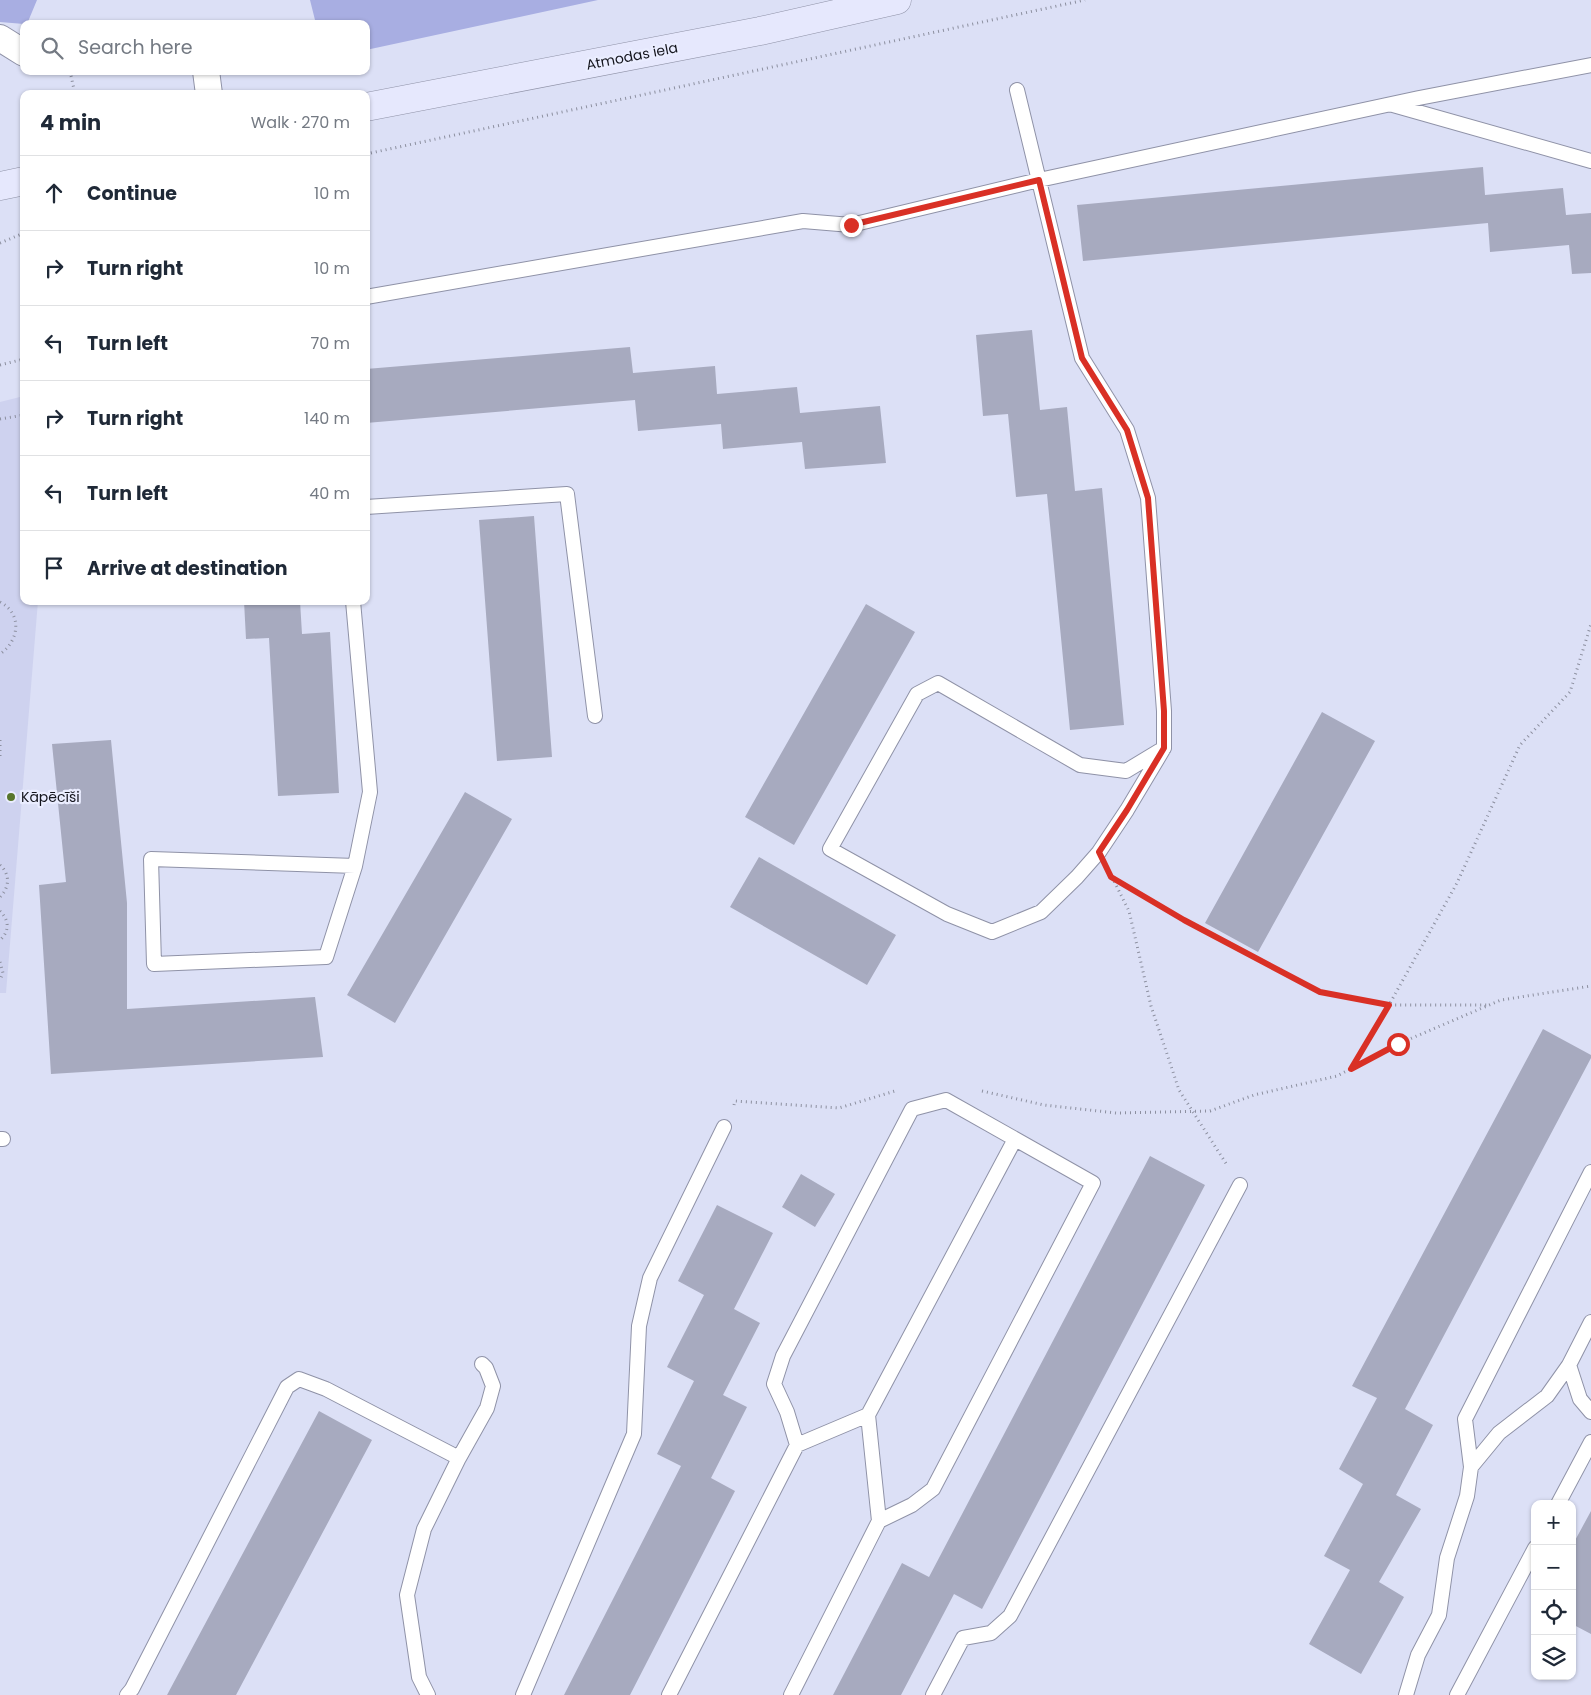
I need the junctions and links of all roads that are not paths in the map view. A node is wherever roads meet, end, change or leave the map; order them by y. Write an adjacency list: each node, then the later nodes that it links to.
1 (897, 0): 8 (main road, Atmodas iela)
2 (0, 38): 3 (street)
3 (20, 50)
4 (1591, 65): 9 (lane)
5 (207, 75): 6 (street)
6 (208, 90)
7 (1017, 90): 11 (lane)
8 (370, 105)
9 (1390, 105): 10 (lane); 11 (lane)
10 (1591, 161)
11 (1039, 180): 14 (lane); 18 (lane)
12 (20, 181): 13 (main road)
13 (0, 186)
14 (370, 296)
15 (370, 507): 17 (lane)
16 (353, 605): 19 (lane)
17 (595, 716)
18 (1164, 748): 18 (lane)
19 (355, 866): 19 (lane)
20 (724, 1127): 38 (lane)
21 (1014, 1139): 28 (lane); 30 (lane); 34 (lane)
22 (1591, 1172): 32 (lane)
23 (1240, 1185): 41 (lane)
24 (1591, 1322): 26 (lane)
25 (482, 1364): 31 (lane)
26 (1569, 1365): 27 (lane); 32 (lane)
27 (1591, 1412)
28 (868, 1415): 30 (lane); 34 (lane)
29 (1591, 1442): 33 (lane)
30 (797, 1445): 39 (lane)
31 (459, 1458): 36 (lane); 37 (lane)
32 (1471, 1467): 42 (lane)
33 (1560, 1500)
34 (880, 1520): 40 (lane)
35 (1531, 1556): 43 (lane)
36 (127, 1695)
37 (428, 1695)
38 (523, 1695)
39 (669, 1695)
40 (791, 1695)
41 (933, 1695)
42 (1406, 1695)
43 (1458, 1695)

